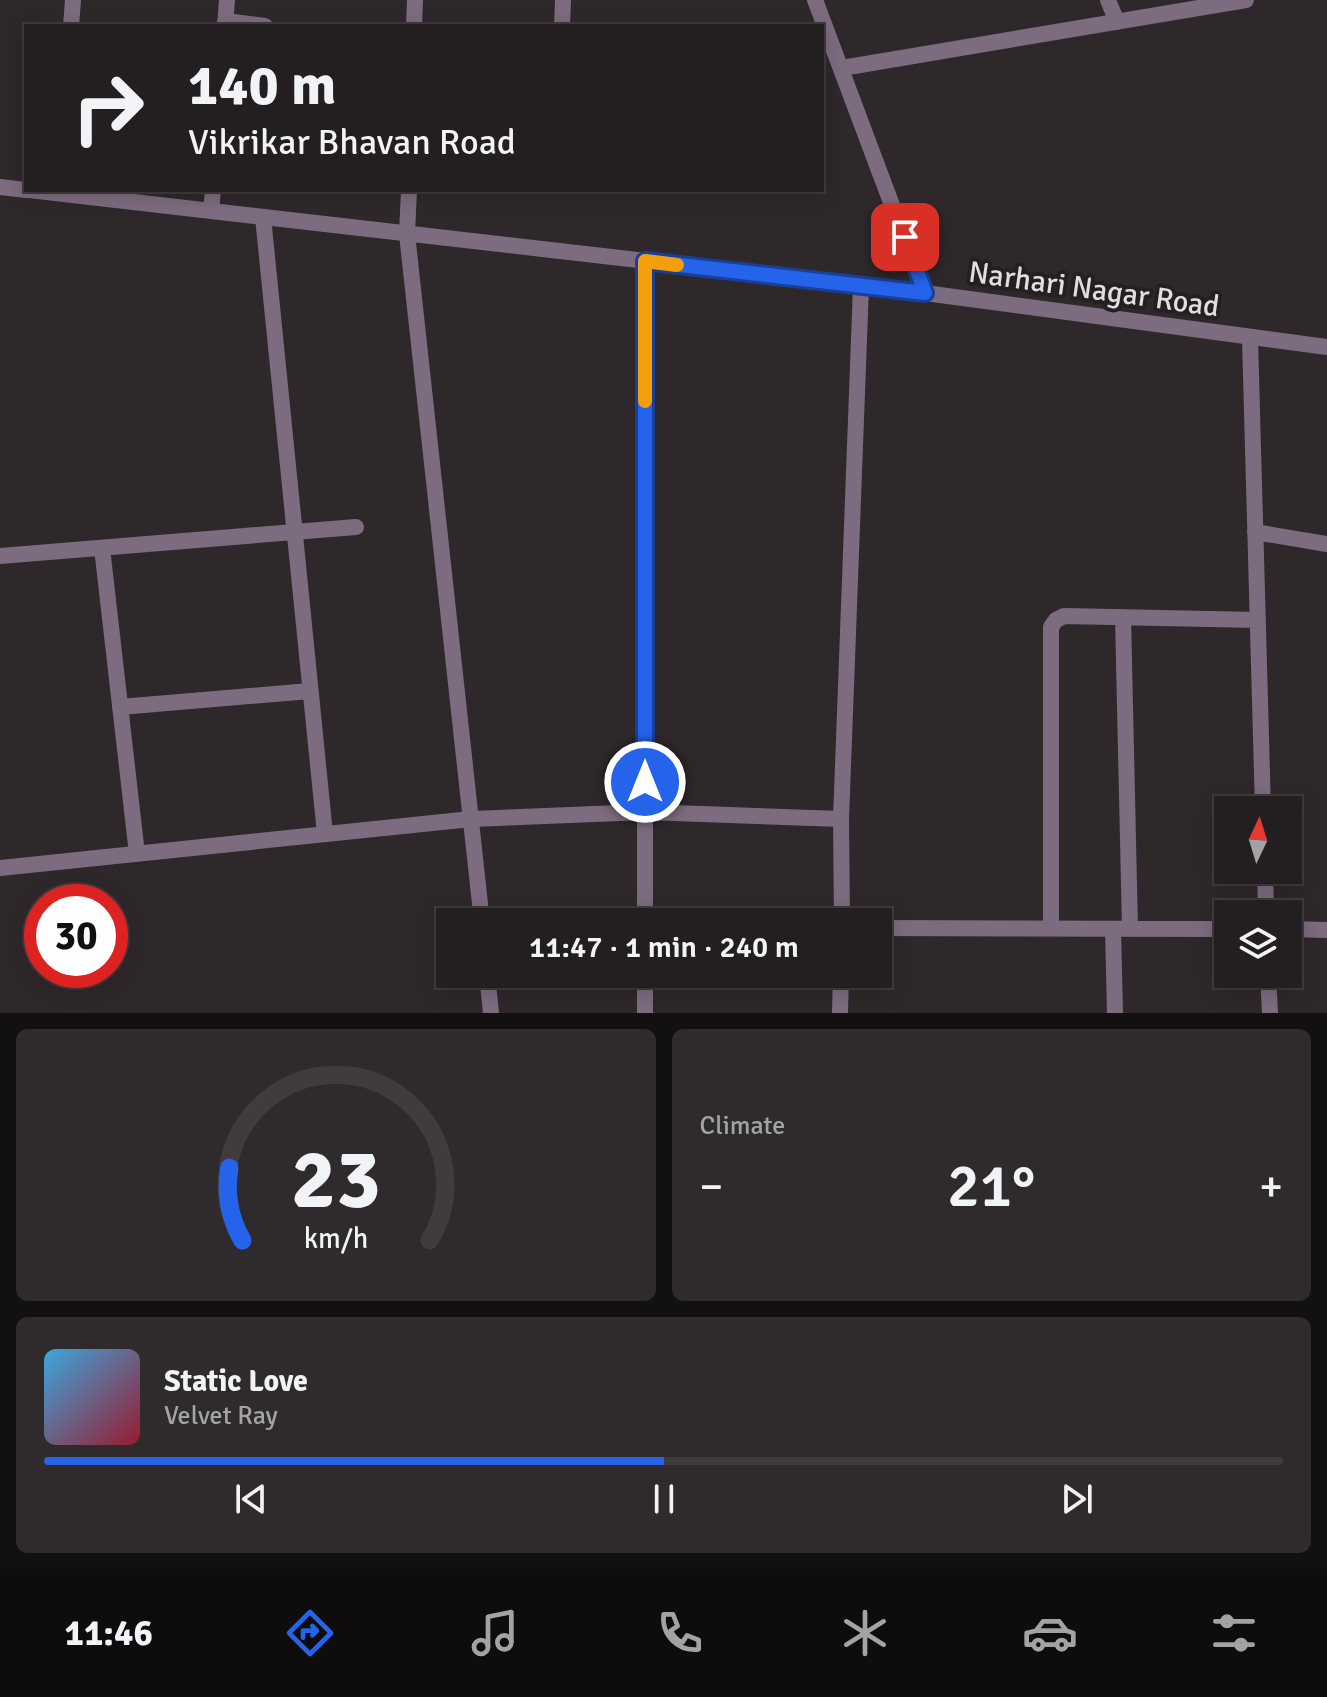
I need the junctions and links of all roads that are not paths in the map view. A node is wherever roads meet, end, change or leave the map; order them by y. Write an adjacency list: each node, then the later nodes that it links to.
1 (73, 0): 9 (street)
2 (227, 0): 10 (street)
3 (415, 0): 11 (street)
4 (563, 0): 12 (street)
5 (815, 0): 13 (street, Narhari Nagar Road)
6 (1108, 0): 8 (street)
7 (1246, 0): 8 (street)
8 (1117, 22): 13 (street)
9 (71, 24)
10 (225, 24)
11 (414, 24)
12 (562, 24)
13 (842, 68): 24 (street, Narhari Nagar Road)
14 (0, 187): 15 (street)
15 (24, 190)
16 (62, 192): 19 (street)
17 (213, 192): 19 (street)
18 (409, 192): 21 (street)
19 (211, 211): 20 (street)
20 (263, 217): 21 (street); 28 (street)
21 (407, 234): 22 (street); 39 (street)
22 (645, 261): 23 (street); 38 (street)
23 (861, 286): 24 (street); 40 (street)
24 (925, 293): 25 (street, Narhari Nagar Road)
25 (1250, 339): 26 (street, Narhari Nagar Road); 29 (street)
26 (1327, 347)
27 (356, 527): 28 (street)
28 (294, 532): 31 (street); 35 (street)
29 (1255, 532): 30 (street); 34 (street)
30 (1327, 544)
31 (102, 548): 32 (street); 36 (street)
32 (0, 556)
33 (1123, 617): 34 (street); 48 (street); 50 (street)
34 (1258, 620): 37 (street)
35 (310, 691): 36 (street); 41 (street)
36 (120, 707): 42 (street)
37 (1263, 796)
38 (645, 812): 39 (street); 40 (street); 45 (street)
39 (471, 819): 41 (street); 44 (street)
40 (841, 819): 46 (street)
41 (325, 834): 42 (street)
42 (137, 854): 43 (street)
43 (0, 868)
44 (481, 908)
45 (645, 908)
46 (842, 908)
47 (892, 928): 48 (street)
48 (1051, 928): 49 (street)
49 (1113, 929): 50 (street); 61 (street)
50 (1130, 929): 51 (street)
51 (1214, 929)
52 (1302, 929): 53 (street)
53 (1327, 930)
54 (488, 988): 58 (street)
55 (645, 988): 59 (street)
56 (841, 988): 60 (street)
57 (1269, 988): 62 (street)
58 (491, 1013)
59 (645, 1013)
60 (840, 1013)
61 (1115, 1013)
62 (1270, 1013)

